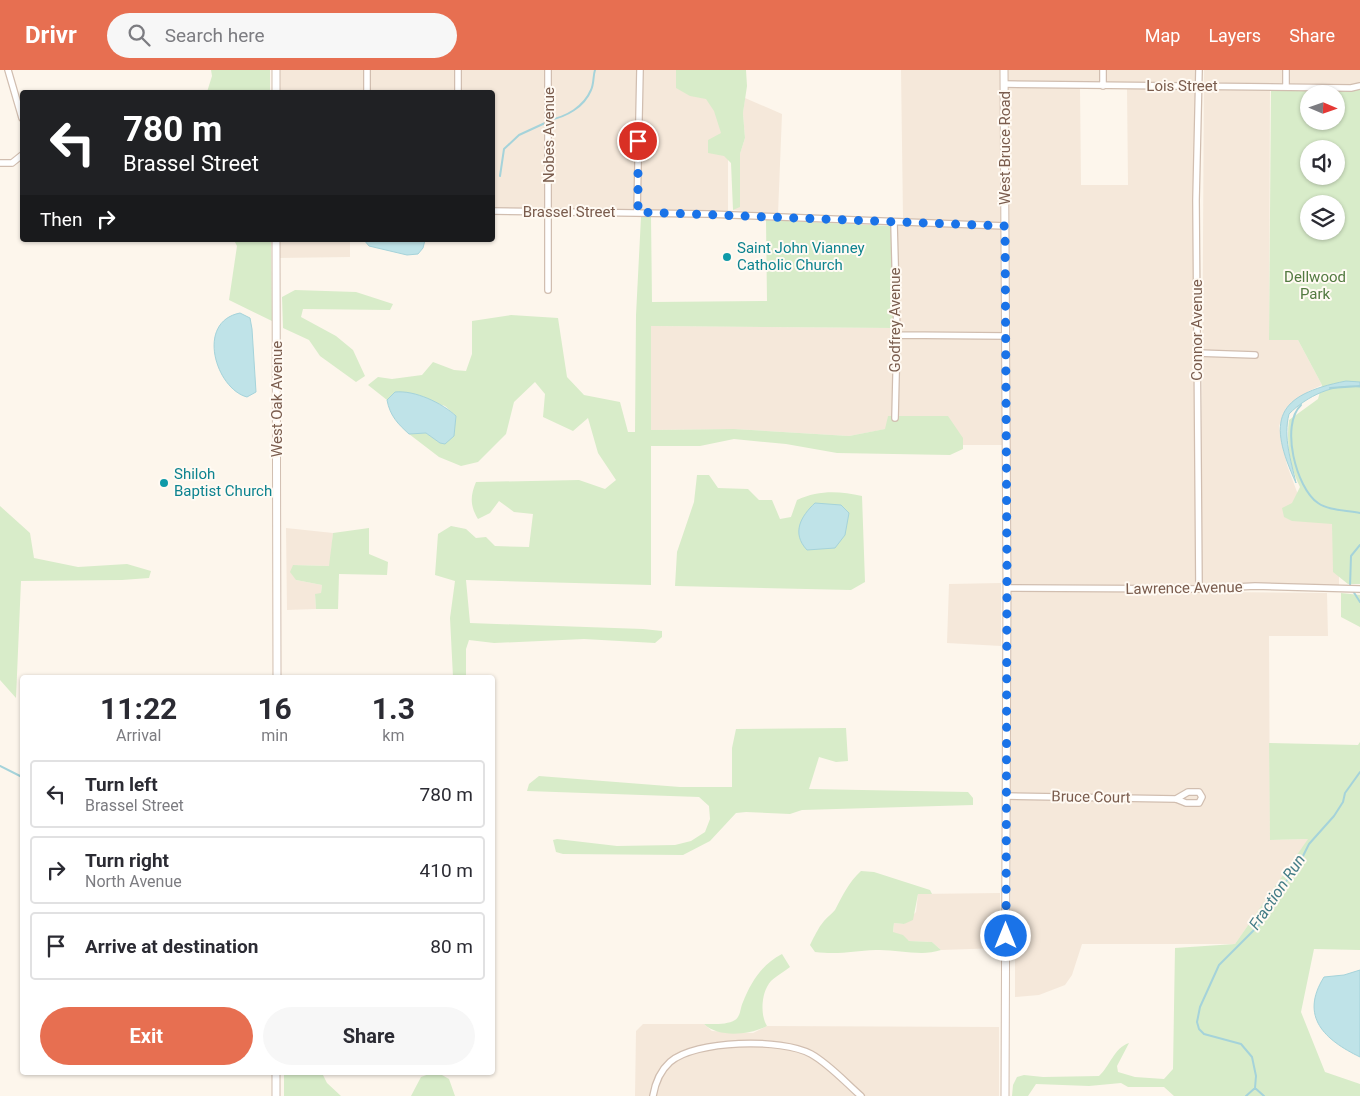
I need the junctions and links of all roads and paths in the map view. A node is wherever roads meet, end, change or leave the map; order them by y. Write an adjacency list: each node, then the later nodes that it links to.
1 (8, 70): 19 (street)
2 (276, 70): 16 (street)
3 (367, 70): 17 (street)
4 (458, 70): 18 (street)
5 (548, 70): 23 (street, Nobes Avenue)
6 (640, 70): 24 (street)
7 (1004, 70): 11 (street, West Bruce Road)
8 (1103, 70): 13 (street)
9 (1199, 70): 12 (street, Connor Avenue)
10 (1286, 70): 14 (street)
11 (1004, 84): 13 (street, Lois Street); 26 (street, West Bruce Road)
12 (1199, 85): 13 (street, Lois Street); 14 (street, Lois Street); 31 (street, Connor Avenue)
13 (1103, 86)
14 (1286, 86): 15 (street, Lois Street)
15 (1360, 86)
16 (276, 90)
17 (367, 90)
18 (458, 90)
19 (20, 111)
20 (20, 157): 21 (street)
21 (0, 163)
22 (495, 211): 23 (street, Brassel Street)
23 (550, 212): 24 (street, Brassel Street); 28 (street, Nobes Avenue)
24 (638, 212): 25 (street, Brassel Street)
25 (894, 223): 26 (street, Brassel Street); 29 (street, Godfrey Avenue)
26 (1005, 226): 30 (street, West Bruce Road)
27 (276, 242): 37 (street, West Oak Avenue)
28 (548, 290)
29 (897, 335): 30 (street); 33 (street, Godfrey Avenue)
30 (1006, 336): 34 (street, West Bruce Road)
31 (1197, 353): 32 (street); 35 (street, Connor Avenue)
32 (1255, 355)
33 (895, 418)
34 (1007, 588): 35 (street, Lawrence Avenue); 38 (street, West Bruce Road)
35 (1199, 589): 36 (street, Lawrence Avenue)
36 (1358, 589)
37 (277, 675)
38 (1007, 796): 39 (street, Bruce Court); 44 (street, West Bruce Road)
39 (1176, 799)
40 (276, 1075): 41 (street)
41 (276, 1096)
42 (653, 1096): 43 (street)
43 (861, 1096)
44 (1005, 1096)

